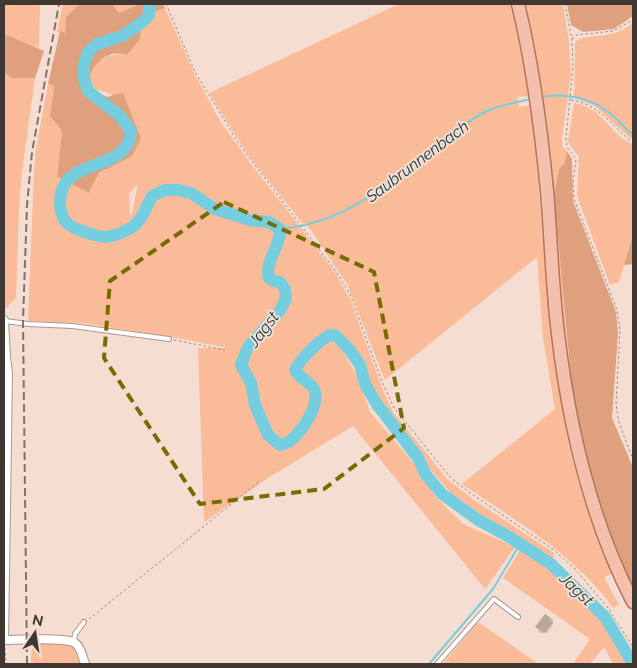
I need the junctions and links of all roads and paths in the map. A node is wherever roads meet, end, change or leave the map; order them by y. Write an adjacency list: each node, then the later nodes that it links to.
1 (166, 4): 18 (path)
2 (518, 4): 13 (main road)
3 (565, 4): 5 (path)
4 (633, 20): 5 (path)
5 (572, 40): 6 (path)
6 (570, 100): 7 (path); 11 (path)
7 (633, 141)
8 (4, 321): 9 (lane); 16 (street)
9 (169, 339): 10 (path)
10 (225, 350)
11 (633, 460)
12 (260, 481): 15 (path)
13 (633, 602)
14 (518, 618): 21 (lane)
15 (84, 622): 17 (lane)
16 (4, 640): 17 (street); 19 (path)
17 (74, 643): 20 (street)
18 (633, 647)
19 (6, 664)
20 (86, 664)
21 (437, 664)

